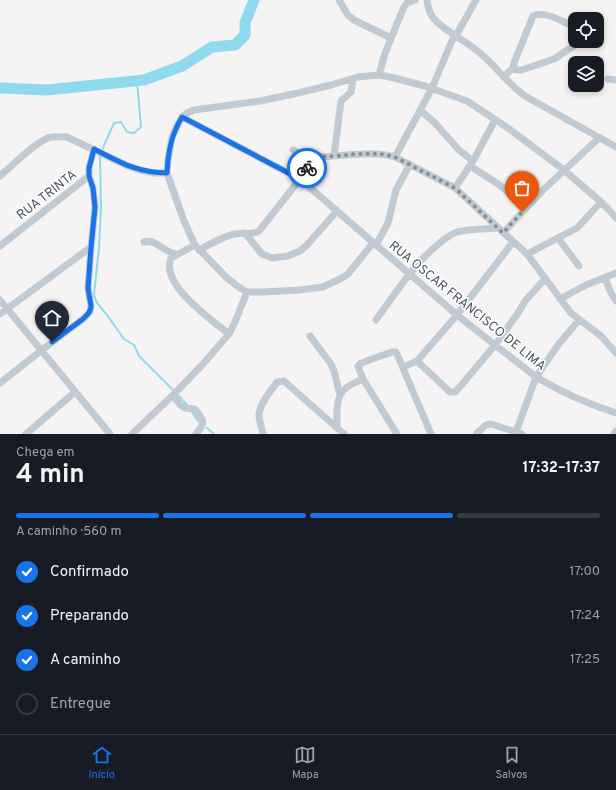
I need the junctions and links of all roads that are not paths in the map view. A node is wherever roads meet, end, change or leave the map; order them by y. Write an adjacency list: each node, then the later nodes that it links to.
1 (340, 0): 7 (street)
2 (415, 0): 7 (street)
3 (427, 0): 6 (street)
4 (476, 0): 6 (street)
5 (568, 24): 9 (street)
6 (454, 36): 11 (street); 13 (street)
7 (391, 38): 10 (street)
8 (570, 48): 9 (street)
9 (513, 68): 11 (street)
10 (379, 75): 12 (street); 13 (street)
11 (504, 76): 17 (street)
12 (353, 79): 15 (street); 21 (street)
13 (432, 88): 14 (street); 16 (street)
14 (421, 111): 22 (street); 24 (street)
15 (182, 117): 27 (street); 30 (street, RUA OSCAR FRANCISCO DE LIMA)
16 (495, 120): 24 (street); 26 (street)
17 (599, 138): 18 (street); 26 (street)
18 (616, 147)
19 (96, 150): 27 (street); 28 (street); 29 (street)
20 (293, 150): 23 (street)
21 (334, 156): 22 (street); 23 (street)
22 (395, 157): 25 (street)
23 (313, 161): 30 (street)
24 (472, 163): 31 (street); 33 (street)
25 (410, 164): 31 (street); 41 (street)
26 (564, 170): 32 (street); 33 (street)
27 (167, 173): 43 (street)
28 (0, 176)
29 (89, 176): 42 (street, RUA TRINTA); 44 (street)
30 (300, 179): 34 (street, RUA OSCAR FRANCISCO DE LIMA); 37 (street)
31 (455, 188): 36 (street)
32 (601, 202): 35 (street); 38 (street)
33 (527, 207): 36 (street)
34 (337, 211): 37 (street); 41 (street, RUA OSCAR FRANCISCO DE LIMA)
35 (616, 218)
36 (500, 230): 40 (street); 49 (street)
37 (245, 234): 43 (street)
38 (558, 238): 46 (street); 47 (street)
39 (144, 242): 45 (street)
40 (513, 242): 46 (street); 58 (street)
41 (375, 244): 49 (street, RUA OSCAR FRANCISCO DE LIMA); 52 (street)
42 (0, 246)
43 (197, 247): 45 (street); 52 (street)
44 (91, 248): 56 (street); 64 (street)
45 (176, 254): 61 (street)
46 (527, 254): 51 (street)
47 (579, 266)
48 (616, 272): 50 (street)
49 (410, 274): 58 (street, RUA OSCAR FRANCISCO DE LIMA); 59 (street)
50 (605, 278): 53 (street); 55 (street)
51 (545, 279): 53 (street); 63 (street)
52 (247, 292): 61 (street)
53 (560, 299): 60 (street)
54 (0, 300): 56 (street)
55 (616, 301)
56 (7, 309): 57 (street); 64 (street)
57 (0, 314)
58 (457, 315): 63 (street, RUA OSCAR FRANCISCO DE LIMA); 66 (street)
59 (376, 320)
60 (579, 320): 65 (street); 68 (street)
61 (229, 334): 72 (street)
62 (310, 336): 73 (street)
63 (495, 345): 66 (street); 68 (street, RUA OSCAR FRANCISCO DE LIMA)
64 (42, 350): 70 (street); 71 (street)
65 (616, 353)
66 (417, 361): 67 (street)
67 (403, 368): 69 (street); 86 (street)
68 (536, 377): 74 (street, RUA OSCAR FRANCISCO DE LIMA); 78 (street)
69 (363, 378): 73 (street); 85 (street)
70 (0, 384)
71 (75, 392): 79 (street); 80 (street)
72 (175, 393): 81 (street); 82 (street)
73 (340, 395): 75 (street)
74 (616, 413)
75 (337, 427): 83 (street); 84 (street)
76 (616, 431): 87 (street)
77 (477, 433): 78 (street)
78 (519, 433)
79 (26, 434)
80 (109, 434)
81 (132, 434)
82 (196, 434)
83 (263, 434)
84 (344, 434)
85 (397, 434)
86 (431, 434)
87 (614, 434)

